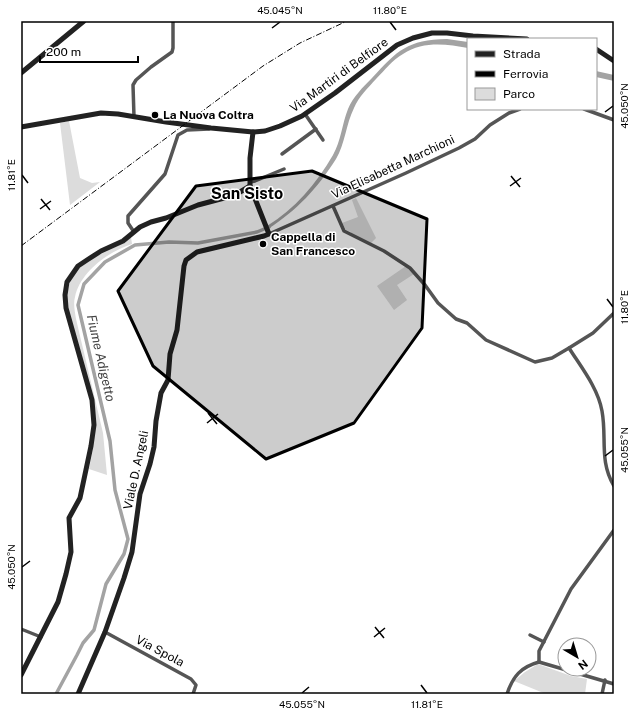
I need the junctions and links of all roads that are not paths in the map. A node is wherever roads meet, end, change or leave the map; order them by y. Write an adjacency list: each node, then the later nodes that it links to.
1 (84, 21): 6 (street)
2 (174, 21): 10 (street)
3 (509, 38): 9 (street, Via Martiri di Belfiore)
4 (597, 50): 5 (street)
5 (614, 61)
6 (21, 73)
7 (517, 110): 20 (street, Via Elisabetta Marchioni)
8 (587, 110): 11 (street)
9 (305, 114): 14 (street); 15 (street, Via Martiri di Belfiore)
10 (134, 117): 12 (street, Via Martiri di Belfiore); 13 (street, Via Martiri di Belfiore)
11 (614, 120)
12 (21, 127)
13 (211, 128): 15 (street, Via Martiri di Belfiore); 21 (street)
14 (316, 129): 16 (street); 17 (street)
15 (253, 132): 19 (street)
16 (323, 140)
17 (282, 154)
18 (284, 169): 19 (street)
19 (250, 184): 21 (street); 22 (street)
20 (333, 206): 22 (street, Via Elisabetta Marchioni); 24 (street)
21 (134, 232): 30 (street)
22 (268, 232): 28 (street, Viale D. Angeli)
23 (614, 313): 24 (street)
24 (569, 348): 25 (street)
25 (614, 486)
26 (614, 530): 31 (street)
27 (21, 629): 30 (street)
28 (105, 632): 36 (street, Viale D. Angeli); 37 (street, Via Spola)
29 (530, 635): 31 (street)
30 (41, 637): 33 (street)
31 (544, 642): 32 (street)
32 (539, 662): 34 (street); 38 (street)
33 (21, 675)
34 (605, 680): 35 (street); 39 (street)
35 (614, 684)
36 (78, 694)
37 (193, 694)
38 (507, 694)
39 (602, 694)

